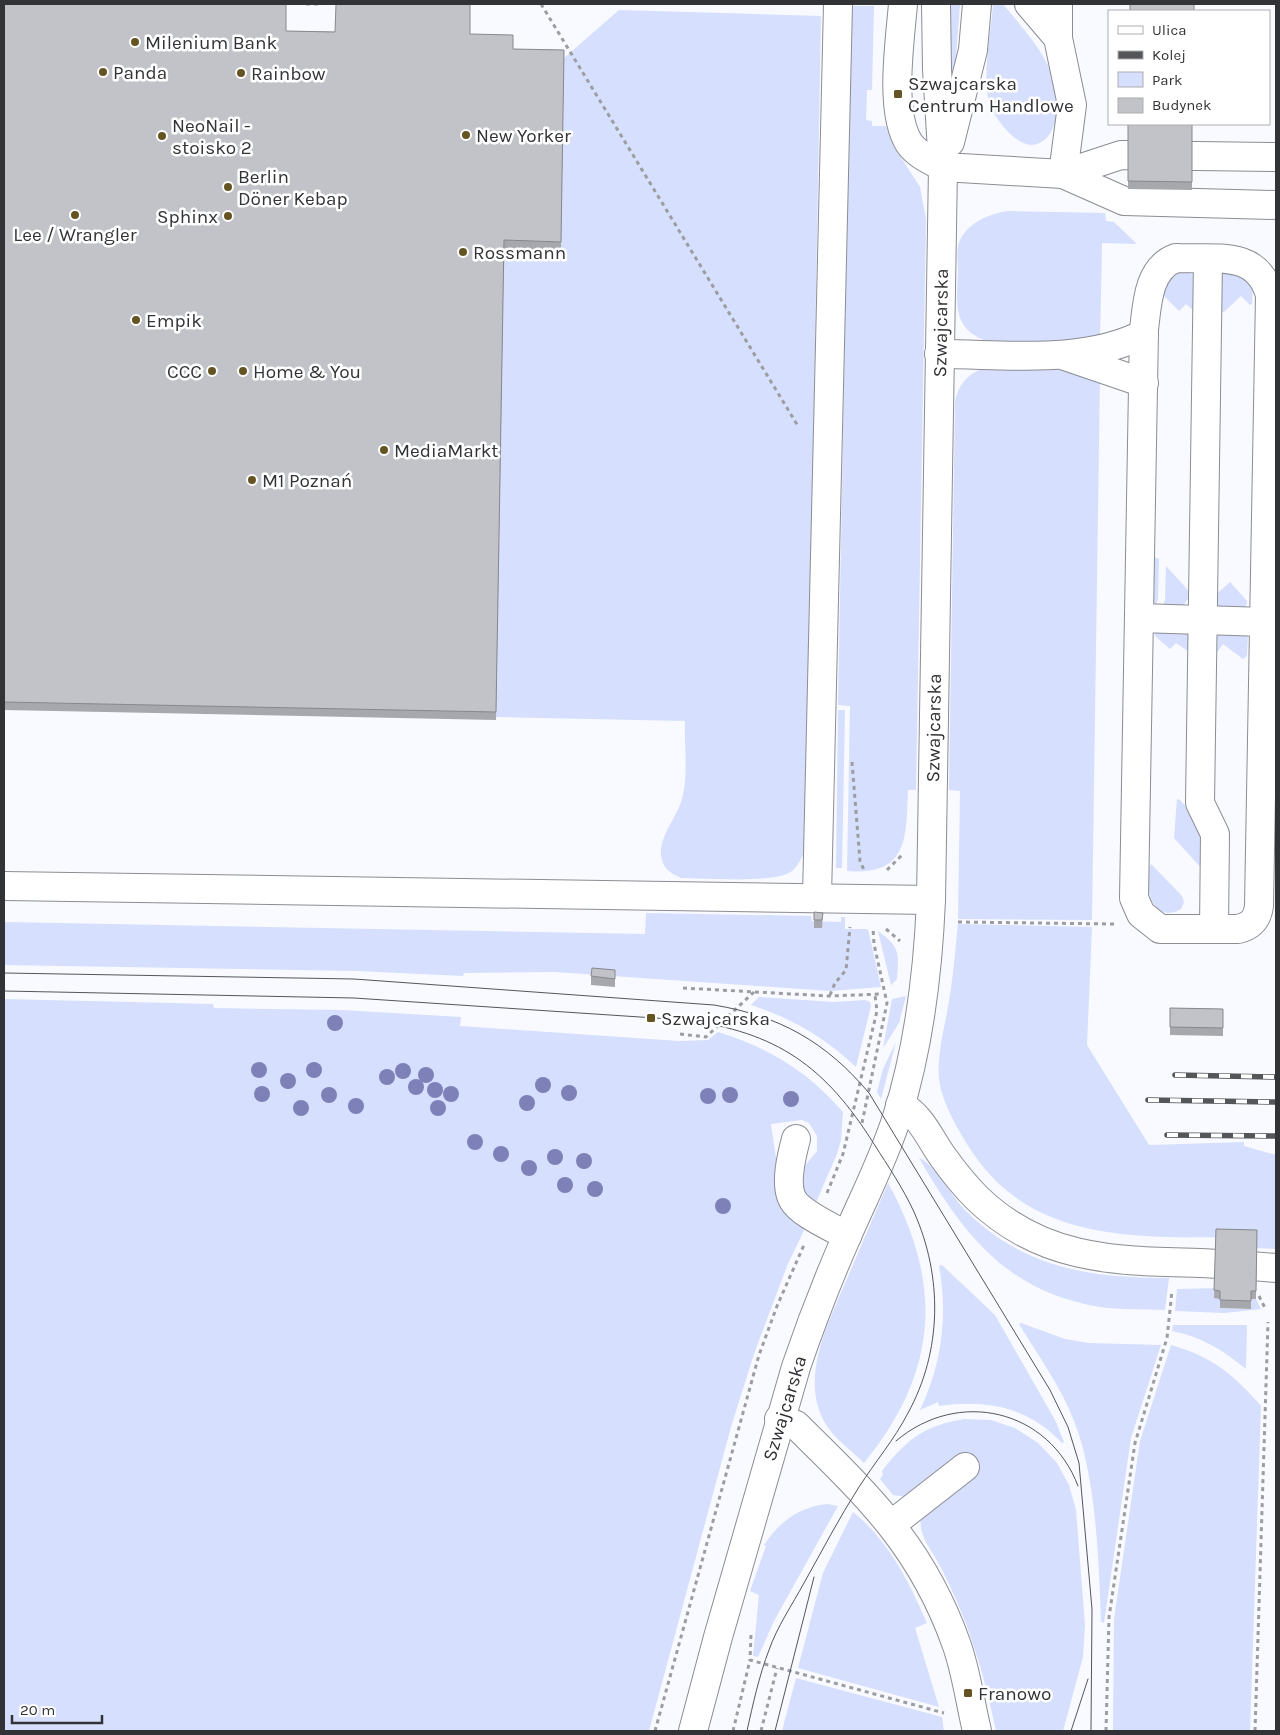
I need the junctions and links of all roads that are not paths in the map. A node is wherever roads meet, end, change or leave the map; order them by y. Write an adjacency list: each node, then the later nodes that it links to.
1 (838, 4): 21 (street)
2 (903, 4): 9 (street)
3 (936, 4): 9 (street, Szwajcarska)
4 (977, 4): 9 (street, Szwajcarska)
5 (1028, 4): 7 (street)
6 (1058, 4): 7 (street)
7 (1058, 38): 10 (street)
8 (1276, 157): 10 (street)
9 (944, 167): 10 (street); 14 (street, Szwajcarska)
10 (1063, 174): 11 (street)
11 (1276, 205)
12 (1208, 260): 13 (street); 18 (street); 19 (street)
13 (1144, 334): 15 (street); 16 (street)
14 (940, 354): 15 (street); 22 (street, Szwajcarska)
15 (1064, 355): 16 (street)
16 (1144, 383): 17 (street)
17 (1139, 618): 18 (street); 23 (street)
18 (1203, 620): 19 (street); 23 (street)
19 (1265, 622): 23 (street)
20 (4, 886): 21 (street)
21 (817, 897): 22 (street)
22 (931, 900): 24 (street, Szwajcarska)
23 (1214, 929)
24 (900, 1105): 26 (street, Szwajcarska); 27 (street)
25 (796, 1139): 26 (street)
26 (847, 1236): 28 (street, Szwajcarska)
27 (1276, 1268)
28 (779, 1419): 30 (street); 31 (street, Szwajcarska)
29 (965, 1467): 30 (street)
30 (892, 1524): 32 (street)
31 (693, 1731)
32 (977, 1731)

